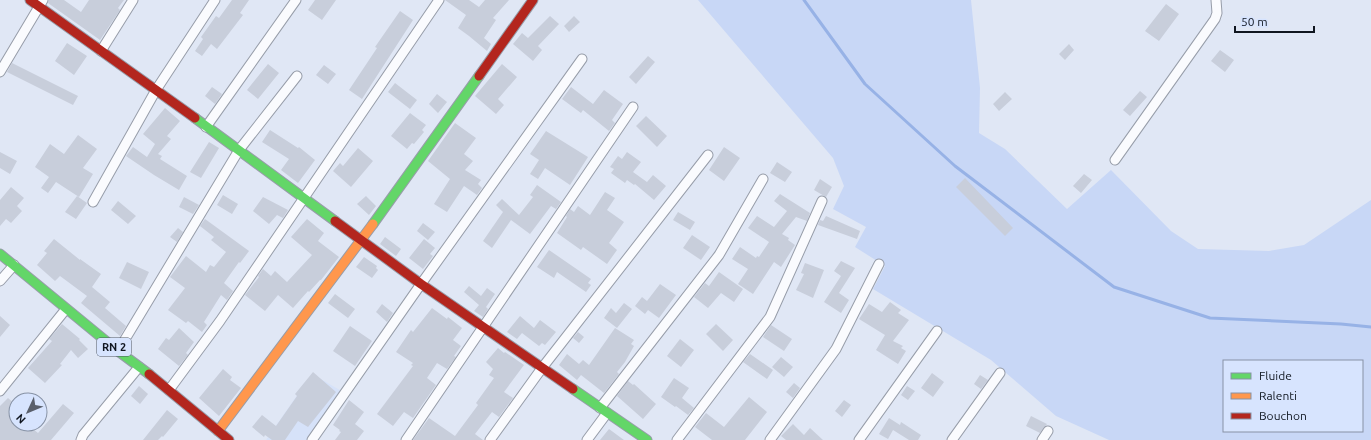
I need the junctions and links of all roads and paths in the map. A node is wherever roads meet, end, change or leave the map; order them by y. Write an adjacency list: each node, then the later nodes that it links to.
1 (30, 0): 8 (main road)
2 (133, 0): 9 (street)
3 (214, 0): 13 (street)
4 (296, 0): 15 (street)
5 (439, 0): 20 (street)
6 (532, 0): 23 (main road)
7 (1216, 0): 18 (street)
8 (41, 3): 9 (main road); 11 (street)
9 (101, 51): 13 (main road)
10 (582, 59): 28 (street)
11 (0, 72)
12 (297, 76): 16 (street)
13 (156, 90): 15 (main road); 22 (street)
14 (633, 107): 30 (street)
15 (206, 127): 16 (main road)
16 (239, 150): 20 (main road); 32 (street)
17 (708, 155): 34 (street)
18 (1114, 160)
19 (763, 179): 38 (street)
20 (304, 198): 23 (main road); 36 (street)
21 (822, 201): 48 (street)
22 (93, 202)
23 (361, 240): 28 (main road); 39 (main road)
24 (0, 254): 26 (main road, RN 2)
25 (879, 264): 49 (street)
26 (14, 265): 27 (street); 29 (main road, RN 2)
27 (0, 281)
28 (421, 284): 30 (main road); 43 (street)
29 (66, 309): 32 (main road, RN 2); 37 (street)
30 (482, 327): 34 (main road); 44 (street)
31 (937, 331): 50 (street)
32 (118, 351): 33 (main road, RN 2)
33 (139, 367): 36 (main road, RN 2); 41 (street)
34 (542, 368): 38 (main road); 45 (street)
35 (1000, 373): 51 (street)
36 (168, 390): 39 (main road, RN 2)
37 (0, 391)
38 (603, 410): 46 (street); 47 (main road)
39 (218, 431): 42 (main road, RN 2)
40 (1048, 431): 52 (street)
41 (80, 440)
42 (229, 440)
43 (312, 440)
44 (406, 440)
45 (490, 440)
46 (587, 440)
47 (647, 440)
48 (677, 440)
49 (770, 440)
50 (859, 440)
51 (952, 440)
52 (1042, 440)

